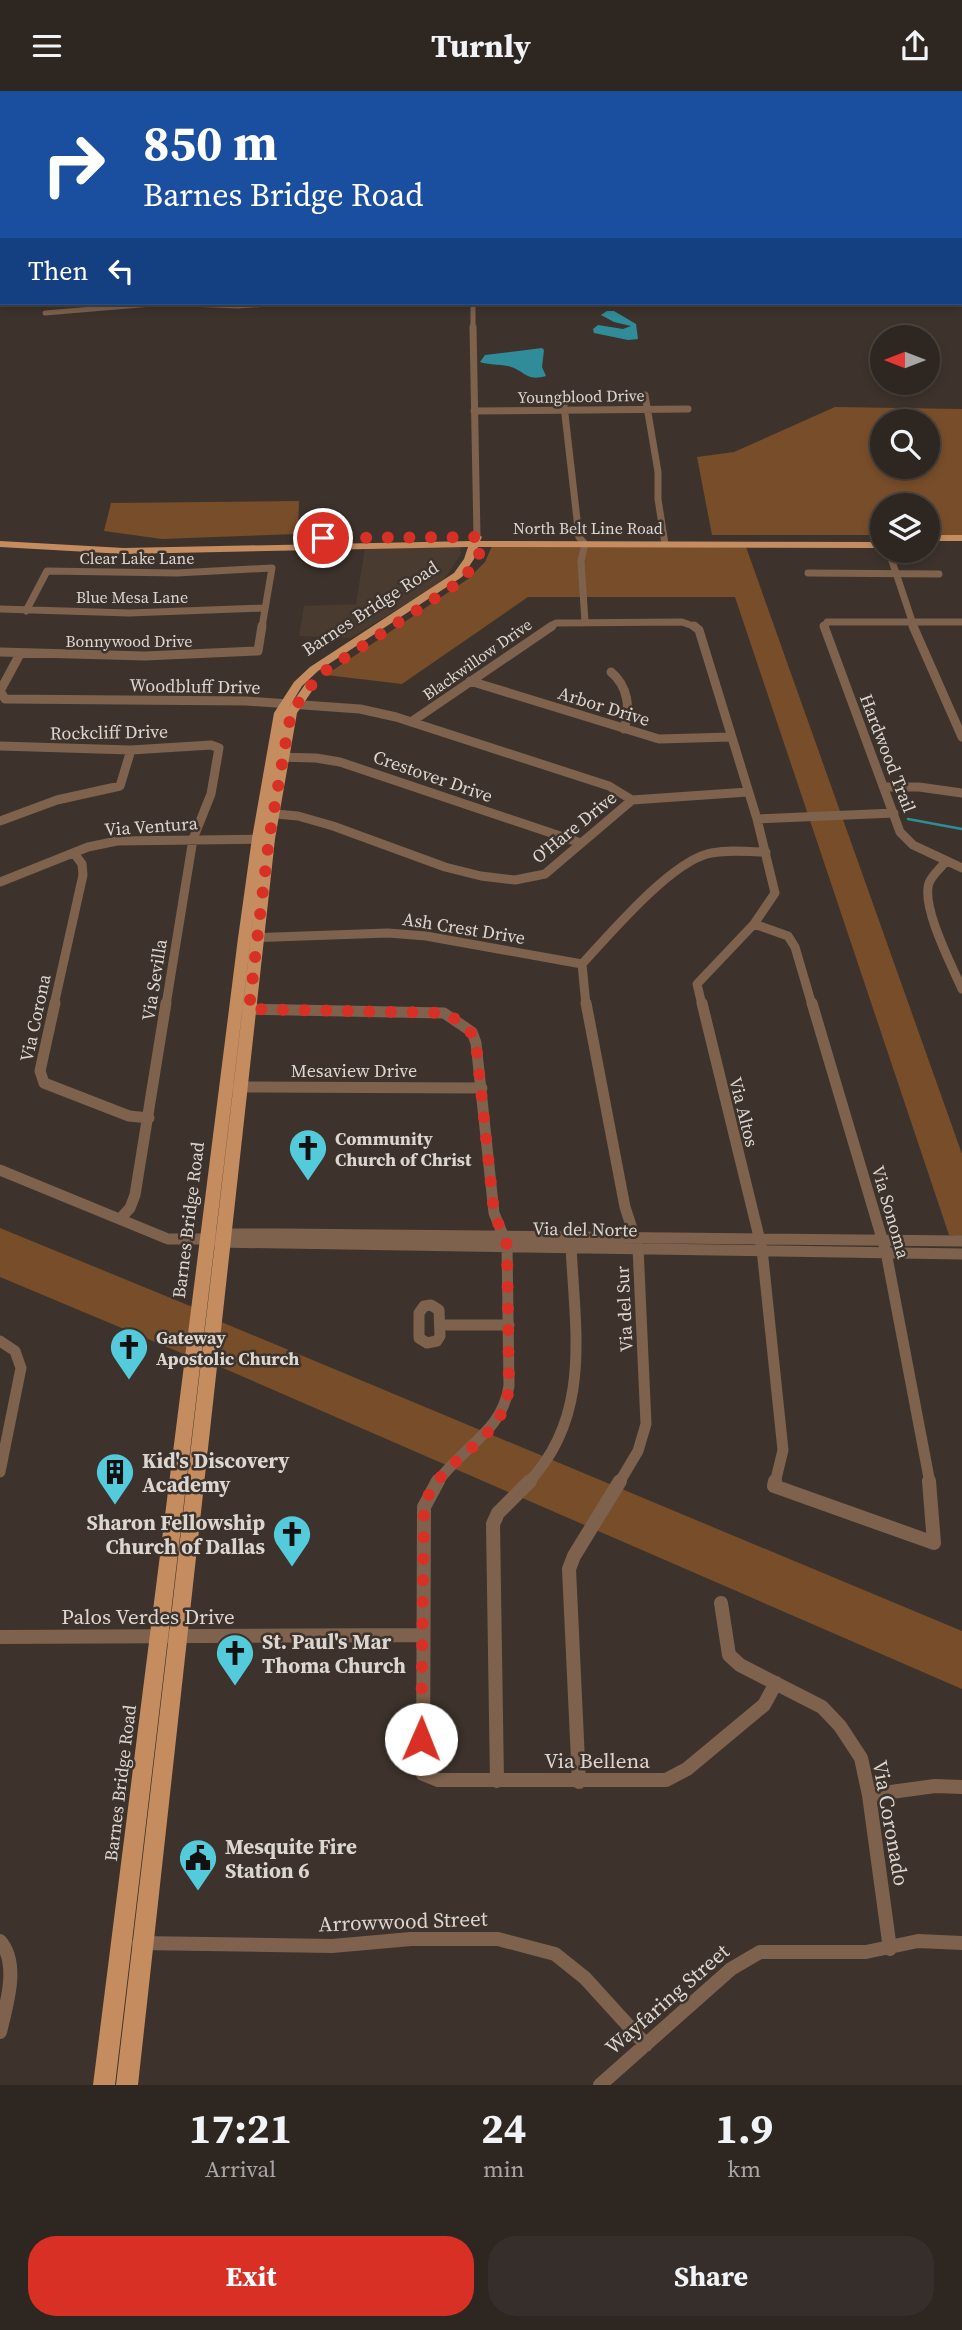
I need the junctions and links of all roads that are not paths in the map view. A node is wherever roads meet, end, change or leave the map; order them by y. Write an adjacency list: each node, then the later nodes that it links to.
1 (149, 305): 5 (street)
2 (195, 305): 3 (street)
3 (266, 305)
4 (473, 305): 11 (street, Barnes Bridge Road)
5 (45, 313)
6 (645, 395): 8 (street)
7 (563, 397): 10 (street)
8 (647, 409): 9 (street, Youngblood Drive); 10 (street, Youngblood Drive); 15 (street)
9 (688, 409)
10 (564, 410): 11 (street, Youngblood Drive); 17 (street)
11 (474, 411): 16 (street, Barnes Bridge Road)
12 (0, 537): 22 (main road, North Belt Line Road)
13 (940, 538): 14 (main road)
14 (962, 538)
15 (665, 541): 17 (main road, North Belt Line Road); 21 (main road, North Belt Line Road)
16 (477, 542): 17 (main road, North Belt Line Road); 22 (main road, North Belt Line Road); 39 (main road, Barnes Bridge Road)
17 (579, 542): 23 (street); 23 (street)
18 (0, 544): 22 (main road, North Belt Line Road)
19 (940, 545): 20 (main road)
20 (962, 545)
21 (870, 546)
22 (125, 547)
23 (581, 561): 32 (street)
24 (891, 563): 26 (street)
25 (808, 573): 26 (street)
26 (896, 573): 27 (street); 31 (street)
27 (939, 573)
28 (0, 608): 30 (street, Blue Mesa Lane)
29 (264, 608): 30 (street, Blue Mesa Lane); 30 (street, Clear Lake Lane); 36 (street, Bonnywood Drive)
30 (26, 611)
31 (911, 621): 34 (street); 43 (street); 48 (street, Hardwood Trail)
32 (585, 622): 33 (street, Blackwillow Drive); 38 (street, Blackwillow Drive)
33 (686, 622): 42 (street, Via Altos)
34 (962, 622)
35 (0, 652): 36 (street, Bonnywood Drive)
36 (20, 654): 39 (street, Woodbluff Drive)
37 (611, 672): 41 (street)
38 (470, 681): 40 (street, Blackwillow Drive); 41 (street, Arbor Drive)
39 (290, 704): 40 (street, Woodbluff Drive); 47 (main road, Barnes Bridge Road)
40 (411, 722): 51 (street, Woodbluff Drive)
41 (624, 729): 42 (street, Arbor Drive)
42 (731, 737): 49 (street, Via Altos)
43 (962, 737)
44 (0, 745): 46 (street, Rockcliff Drive)
45 (218, 746): 46 (street, Rockcliff Drive); 56 (street, Via Sevilla)
46 (131, 750): 55 (street)
47 (278, 757): 52 (main road, Barnes Bridge Road); 58 (street, Crestover Drive)
48 (884, 787): 50 (street); 53 (street, Hardwood Trail)
49 (748, 792): 51 (street, O'Hare Drive); 54 (street, Via Altos)
50 (962, 793)
51 (632, 800): 58 (street, O'Hare Drive)
52 (268, 813): 57 (main road, Barnes Bridge Road); 58 (street, O'Hare Drive)
53 (894, 813): 54 (street); 61 (street, Hardwood Trail)
54 (757, 819): 59 (street, Via Altos)
55 (0, 821)
56 (194, 839): 57 (street, Via Ventura); 60 (street, Via Ventura); 71 (street, Via Sevilla)
57 (263, 839): 65 (main road, Barnes Bridge Road)
58 (581, 843)
59 (766, 852): 64 (street, Via Altos); 66 (street)
60 (74, 853): 63 (street, Via Ventura); 71 (street, Via Corona)
61 (946, 861): 62 (street, Hardwood Trail); 67 (street)
62 (962, 868)
63 (0, 882)
64 (753, 923): 75 (street, Via Sonoma); 79 (street, Via Altos)
65 (251, 938): 66 (street, Ash Crest Drive); 68 (main road, Barnes Bridge Road)
66 (582, 964): 78 (street, Via del Sur)
67 (962, 989)
68 (242, 1009): 69 (main road, Barnes Bridge Road); 70 (street)
69 (233, 1087): 70 (street, Mesaview Drive); 74 (main road, Barnes Bridge Road)
70 (481, 1088): 76 (street)
71 (149, 1118): 73 (street, Via Sevilla)
72 (0, 1170): 73 (street, Via del Norte)
73 (120, 1219): 74 (street, Via del Norte)
74 (217, 1239): 76 (street, Via del Norte); 91 (main road, Barnes Bridge Road)
75 (882, 1239): 77 (street, Via del Norte); 79 (street, Via del Norte); 81 (street, Via Sonoma)
76 (505, 1240): 78 (street, Via del Norte); 80 (street, Via del Norte); 84 (street)
77 (962, 1241)
78 (636, 1242): 79 (street, Via del Norte); 80 (street, Via del Norte); 94 (street, Via del Sur)
79 (760, 1243): 81 (street, Via del Norte); 87 (street, Via Altos)
80 (570, 1246): 93 (street)
81 (886, 1252): 82 (street, Via del Norte); 87 (street, Via Sonoma)
82 (962, 1254)
83 (440, 1325): 84 (street)
84 (509, 1325): 89 (street)
85 (0, 1341): 86 (street)
86 (0, 1472)
87 (934, 1543)
88 (721, 1603): 92 (street, Via Coronado)
89 (423, 1635): 91 (street, Palos Verdes Drive); 93 (street, Via Bellena)
90 (0, 1637): 91 (street, Palos Verdes Drive)
91 (167, 1637): 98 (main road, Barnes Bridge Road); 99 (main road, Barnes Bridge Road)
92 (776, 1683): 94 (street, Via Bellena); 96 (street, Via Coronado)
93 (497, 1781): 94 (street, Via Bellena)
94 (579, 1782)
95 (962, 1787): 96 (street)
96 (869, 1795): 101 (street, Via Coronado)
97 (0, 1941): 102 (street)
98 (121, 1943): 99 (street, Arrowwood Street); 104 (main road, Barnes Bridge Road)
99 (143, 1943): 103 (street, Arrowwood Street); 105 (main road, Barnes Bridge Road)
100 (962, 1943): 101 (street, Wayfaring Street)
101 (890, 1949): 103 (street, Wayfaring Street)
102 (0, 2032)
103 (646, 2045): 106 (street, Wayfaring Street)
104 (104, 2085)
105 (127, 2085)
106 (600, 2085)

